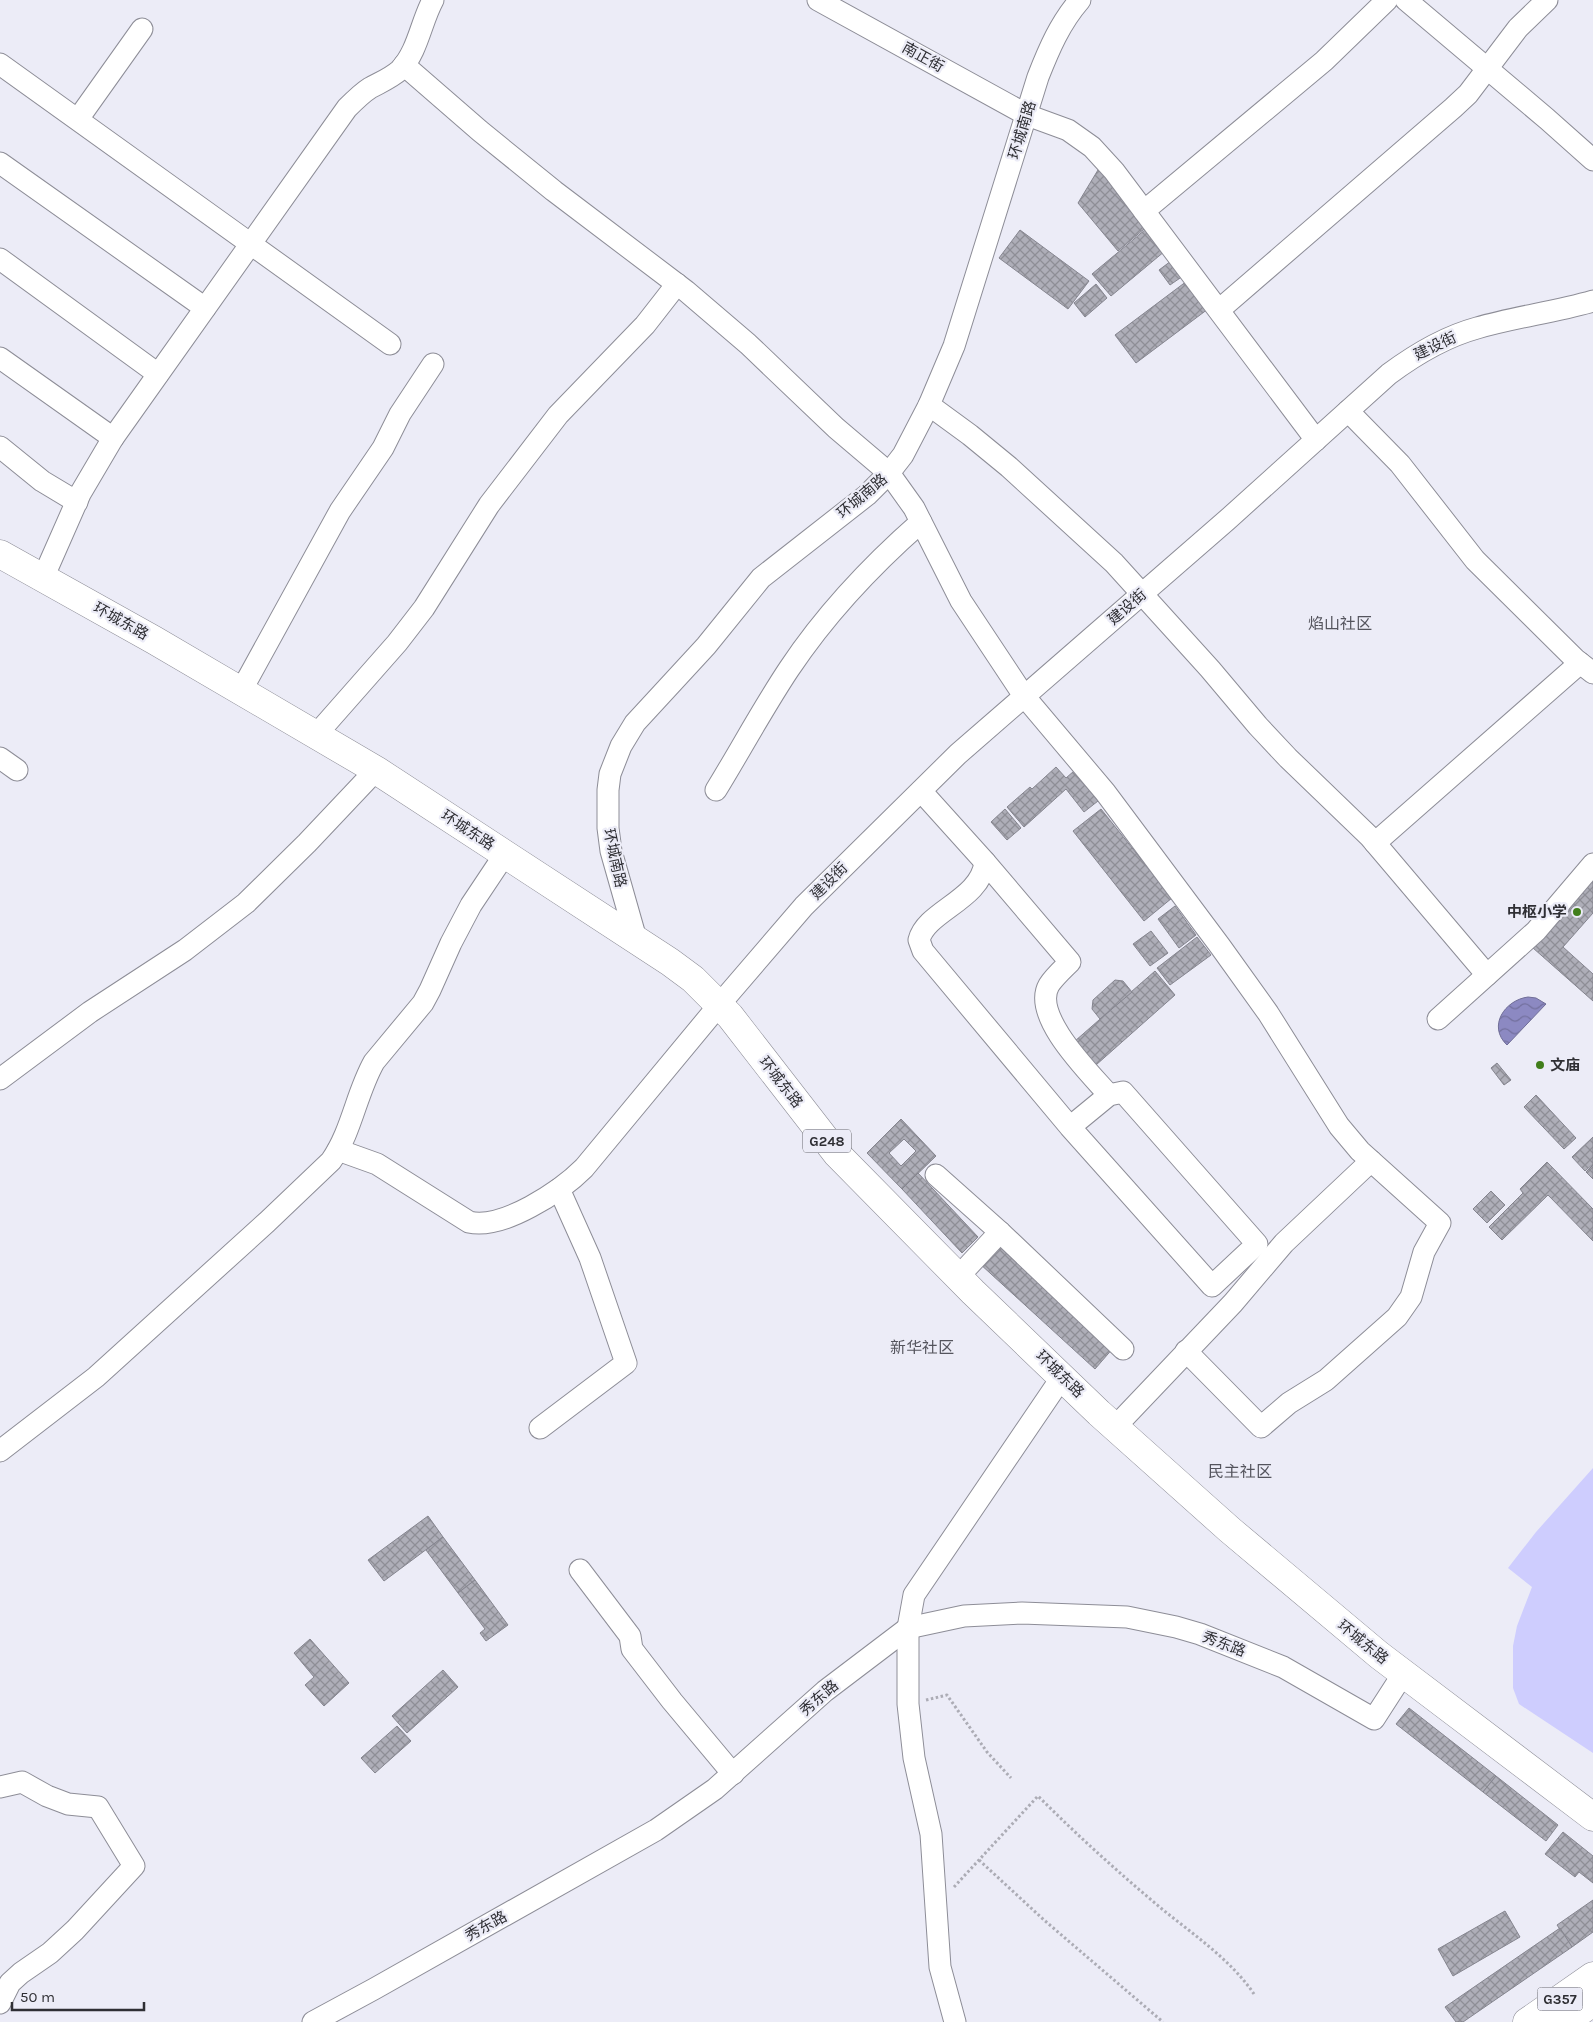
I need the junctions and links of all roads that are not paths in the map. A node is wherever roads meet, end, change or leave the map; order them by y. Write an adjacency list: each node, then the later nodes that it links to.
1 (433, 0): 9 (street)
2 (818, 0): 11 (street, 南正街)
3 (1080, 0): 11 (street, 环城南路)
4 (1387, 0): 15 (street)
5 (1406, 0): 10 (street)
6 (1547, 0): 10 (street)
7 (142, 29): 12 (street)
8 (0, 64): 12 (street)
9 (404, 65): 16 (street); 18 (street)
10 (1486, 69): 13 (street); 21 (street)
11 (1027, 115): 15 (street, 南正街); 26 (street, 环城南路)
12 (78, 120): 16 (street)
13 (1593, 160)
14 (0, 163): 20 (street)
15 (1144, 211): 21 (street, 南正街)
16 (251, 243): 20 (street); 22 (street)
17 (0, 259): 25 (street)
18 (677, 284): 31 (street); 40 (street)
19 (1593, 300): 27 (street, 建设街)
20 (205, 308): 25 (street)
21 (1219, 310): 29 (street, 南正街)
22 (390, 344)
23 (0, 358): 28 (street)
24 (433, 364): 38 (street)
25 (158, 374): 28 (street)
26 (929, 405): 31 (street, 环城南路); 36 (street)
27 (1348, 412): 29 (street, 建设街); 37 (street)
28 (113, 438): 32 (street)
29 (1316, 440): 36 (street, 建设街)
30 (0, 447): 32 (street)
31 (889, 473): 33 (street); 48 (street, 环城南路)
32 (77, 502): 35 (street)
33 (921, 522): 39 (street); 42 (street)
34 (0, 554): 35 (highway, 环城东路 / G248)
35 (43, 578): 38 (highway, 环城东路 / G248)
36 (1142, 594): 39 (street, 建设街); 44 (street)
37 (1586, 668): 44 (street)
38 (241, 691): 40 (highway, 环城东路 / G248)
39 (1024, 696): 43 (street, 建设街); 56 (street)
40 (316, 734): 41 (highway, 环城东路 / G248)
41 (376, 770): 45 (highway, 环城东路 / G248); 52 (street)
42 (716, 790)
43 (921, 791): 46 (street); 50 (street, 建设街)
44 (1375, 843): 49 (street)
45 (505, 854): 48 (highway, 环城东路 / G248); 55 (street)
46 (985, 862): 53 (street); 54 (street)
47 (1593, 864): 49 (street)
48 (636, 940): 50 (highway, 环城东路 / G248)
49 (1487, 975): 51 (street)
50 (720, 1004): 58 (street, 建设街); 60 (highway, 环城东路 / G248)
51 (1438, 1019)
52 (0, 1079)
53 (1109, 1095): 54 (street); 54 (street)
54 (1070, 1127)
55 (338, 1150): 58 (street, 建设街); 66 (street)
56 (1371, 1161): 62 (street); 62 (street)
57 (936, 1175): 59 (street)
58 (559, 1189): 65 (street)
59 (1000, 1232): 60 (street); 61 (street)
60 (958, 1277): 63 (highway, 环城东路 / G248)
61 (1123, 1349)
62 (1186, 1351): 64 (street)
63 (1062, 1377): 64 (highway, 环城东路 / G248); 68 (street)
64 (1115, 1427): 69 (highway, 环城东路 / G248)
65 (540, 1428)
66 (0, 1451)
67 (580, 1570): 70 (street)
68 (908, 1628): 69 (street, 秀东路); 70 (street, 秀东路); 77 (street)
69 (1404, 1674): 72 (highway, 环城东路 / G248)
70 (733, 1774): 76 (street, 秀东路)
71 (0, 1787): 75 (street)
72 (1593, 1817)
73 (1593, 1976): 78 (highway, G357)
74 (1593, 2002): 79 (highway, G357)
75 (0, 2003)
76 (313, 2022)
77 (955, 2022)
78 (1527, 2022)
79 (1565, 2022)

